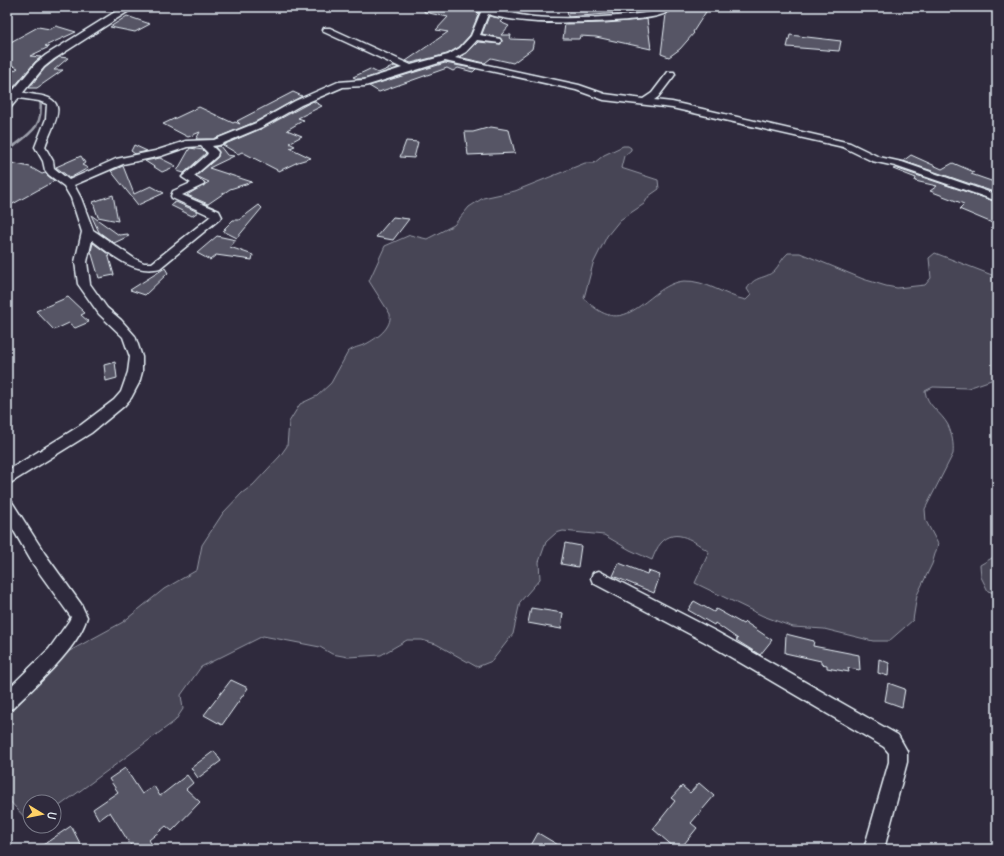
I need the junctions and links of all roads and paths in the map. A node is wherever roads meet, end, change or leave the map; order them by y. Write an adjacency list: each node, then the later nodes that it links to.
1 (130, 7): 11 (street)
2 (474, 7): 4 (street)
3 (661, 7): 4 (street)
4 (485, 12): 6 (street)
5 (327, 30): 9 (street)
6 (475, 36): 7 (street); 8 (street)
7 (497, 41)
8 (447, 59): 9 (street); 12 (street)
9 (410, 68): 13 (street)
10 (671, 74): 12 (street)
11 (11, 100): 14 (street)
12 (646, 101): 15 (street)
13 (205, 145): 14 (street); 16 (street)
14 (68, 184): 16 (street)
15 (996, 198)
16 (88, 232): 17 (street)
17 (7, 478)
18 (7, 506): 20 (street)
19 (599, 578): 21 (street)
20 (7, 702)
21 (874, 849)

